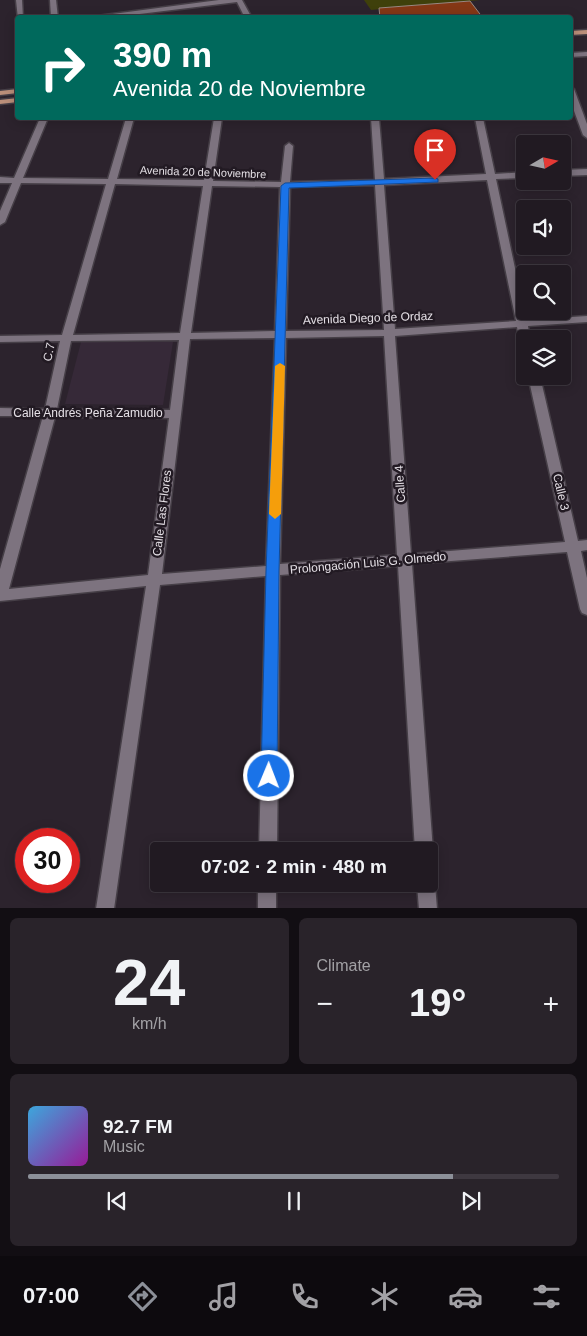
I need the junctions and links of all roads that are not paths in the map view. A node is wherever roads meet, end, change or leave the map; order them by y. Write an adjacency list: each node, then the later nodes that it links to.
1 (19, 0): 7 (street)
2 (53, 0): 8 (street)
3 (145, 0): 6 (street)
4 (236, 0): 6 (street)
5 (239, 0): 11 (street)
6 (150, 10): 9 (street); 10 (street)
7 (20, 15)
8 (55, 15)
9 (109, 15)
10 (153, 15)
11 (247, 15)
12 (587, 24): 13 (main road)
13 (573, 26)
14 (587, 32): 15 (main road)
15 (573, 34)
16 (587, 54): 17 (street)
17 (573, 55)
18 (15, 91): 19 (main road)
19 (0, 93)
20 (573, 97): 28 (street)
21 (15, 100): 22 (main road)
22 (0, 102)
23 (43, 120): 35 (street)
24 (129, 120): 36 (street, C.7)
25 (218, 120): 37 (street, Calle Las Flores)
26 (375, 120): 38 (street, Calle 4)
27 (479, 120): 33 (street)
28 (587, 135)
29 (289, 146): 39 (street)
30 (587, 172): 31 (street)
31 (571, 173)
32 (516, 176): 33 (street, Avenida 20 de Noviembre)
33 (491, 177): 38 (street, Avenida 20 de Noviembre); 42 (street)
34 (0, 180): 35 (street, Avenida 20 de Noviembre)
35 (17, 180): 36 (street, Avenida 20 de Noviembre); 40 (street)
36 (112, 180): 37 (street, Avenida 20 de Noviembre); 48 (street, C.7)
37 (208, 183): 39 (street, Avenida 20 de Noviembre); 46 (street, Calle Las Flores)
38 (378, 184): 39 (street, Avenida 20 de Noviembre); 44 (street, Calle 4)
39 (285, 186): 45 (street)
40 (0, 222)
41 (587, 319): 42 (street, Avenida Diego de Ordaz)
42 (522, 324): 43 (street); 44 (street, Avenida Diego de Ordaz)
43 (523, 330)
44 (389, 332): 45 (street, Avenida Diego de Ordaz); 54 (street, Calle 4)
45 (281, 334): 46 (street, Avenida Diego de Ordaz); 55 (street)
46 (185, 337): 48 (street, Avenida Diego de Ordaz); 52 (street, Calle Las Flores)
47 (0, 339): 48 (street, Avenida Diego de Ordaz)
48 (66, 339): 51 (street, C.7)
49 (536, 385): 53 (street, Calle 3)
50 (0, 412): 51 (street, Calle Andrés Peña Zamudio)
51 (50, 412): 52 (street, Calle Andrés Peña Zamudio); 57 (street, C.7)
52 (175, 414): 56 (street, Calle Las Flores)
53 (580, 545): 54 (street, Prolongación Luis G. Olmedo); 58 (street, Calle 3)
54 (405, 559): 55 (street, Prolongación Luis G. Olmedo); 60 (street, Calle 4)
55 (273, 571): 56 (street, Prolongación Luis G. Olmedo); 59 (street)
56 (154, 580): 57 (street, Prolongación Luis G. Olmedo); 63 (street, Calle Las Flores)
57 (0, 595)
58 (587, 609)
59 (268, 842)
60 (423, 842)
61 (267, 892): 64 (street)
62 (427, 892): 65 (street)
63 (106, 908)
64 (267, 908)
65 (428, 908)

